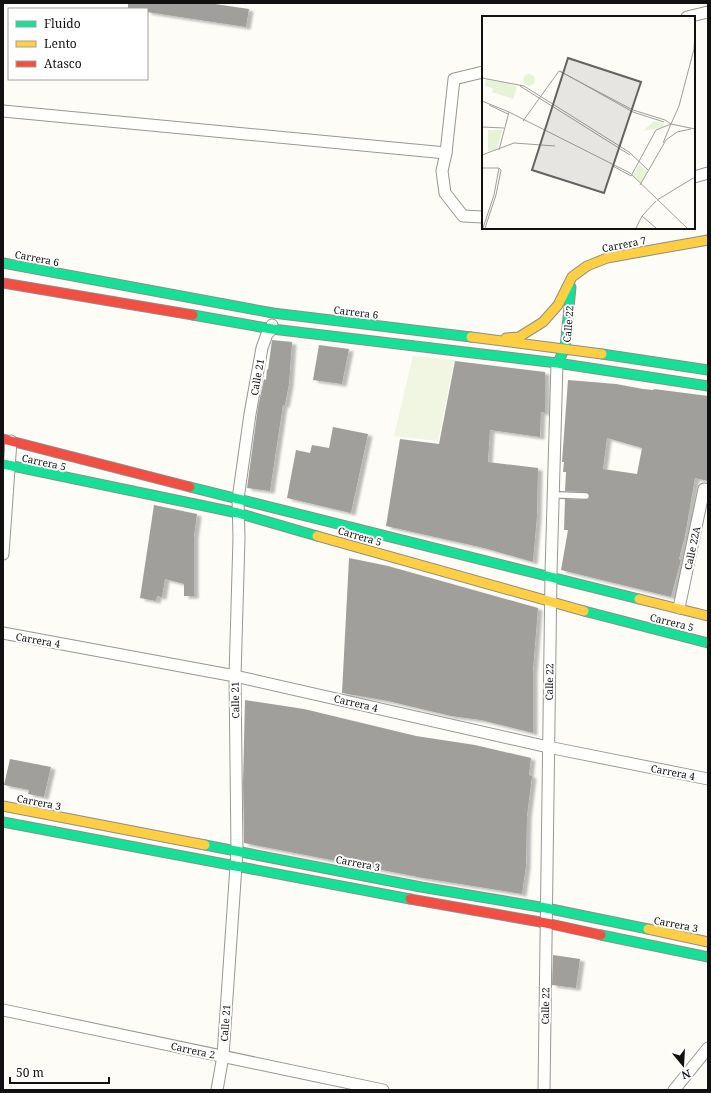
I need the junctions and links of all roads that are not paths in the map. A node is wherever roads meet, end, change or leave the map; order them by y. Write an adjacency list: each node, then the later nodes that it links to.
1 (708, 12): 2 (street)
2 (691, 16)
3 (482, 72): 5 (street)
4 (3, 111): 5 (street)
5 (446, 153): 8 (street)
6 (708, 174): 7 (street)
7 (695, 176)
8 (482, 217)
9 (708, 240): 11 (street, Carrera 7)
10 (3, 263): 13 (street, Carrera 6)
11 (572, 277): 15 (street); 16 (street, Calle 22)
12 (3, 283): 14 (street)
13 (273, 313): 14 (street, Calle 21); 15 (street, Carrera 6)
14 (272, 329): 17 (street); 25 (street, Calle 21)
15 (490, 339): 16 (street, Carrera 6)
16 (565, 348): 17 (street, Calle 22); 18 (street, Carrera 6)
17 (557, 363): 19 (street); 28 (street, Calle 22)
18 (708, 370)
19 (708, 386)
20 (7, 440): 21 (street); 25 (street, Carrera 5)
21 (6, 465): 26 (street, Carrera 5); 27 (street)
22 (706, 489): 30 (street, Calle 22A)
23 (560, 495): 24 (lane)
24 (586, 496)
25 (238, 499): 26 (street, Calle 21); 28 (street, Carrera 5)
26 (238, 513): 29 (street, Carrera 5); 34 (street, Calle 21)
27 (3, 554)
28 (550, 576): 29 (street, Calle 22); 30 (street, Carrera 5)
29 (550, 602): 33 (street, Carrera 5); 35 (street, Calle 22)
30 (679, 608): 31 (street, Carrera 5)
31 (708, 616)
32 (3, 633): 34 (street, Carrera 4)
33 (708, 643)
34 (235, 676): 35 (street, Carrera 4); 41 (street, Calle 21)
35 (548, 747): 36 (street, Carrera 4); 47 (street, Calle 22)
36 (708, 779)
37 (3, 806): 39 (street, Carrera 3)
38 (3, 822): 40 (street)
39 (107, 826): 40 (street); 41 (street, Carrera 3)
40 (106, 841): 42 (street)
41 (237, 851): 42 (street, Calle 21); 43 (street, Carrera 3)
42 (236, 866): 44 (street); 55 (street, Calle 21)
43 (318, 867): 44 (street); 45 (street, Carrera 3)
44 (318, 882): 46 (street)
45 (421, 886): 46 (street); 47 (street, Carrera 3)
46 (420, 901): 48 (street)
47 (546, 908): 48 (street, Calle 22); 49 (street, Carrera 3)
48 (546, 923): 51 (street); 58 (street, Calle 22)
49 (647, 930): 50 (street, Carrera 3); 51 (street)
50 (708, 942)
51 (644, 945): 52 (street)
52 (708, 957)
53 (3, 1010): 55 (street, Carrera 2)
54 (708, 1048): 59 (street)
55 (223, 1056): 56 (street, Calle 21); 57 (street, Carrera 2)
56 (217, 1090)
57 (383, 1090)
58 (544, 1090)
59 (674, 1090)

